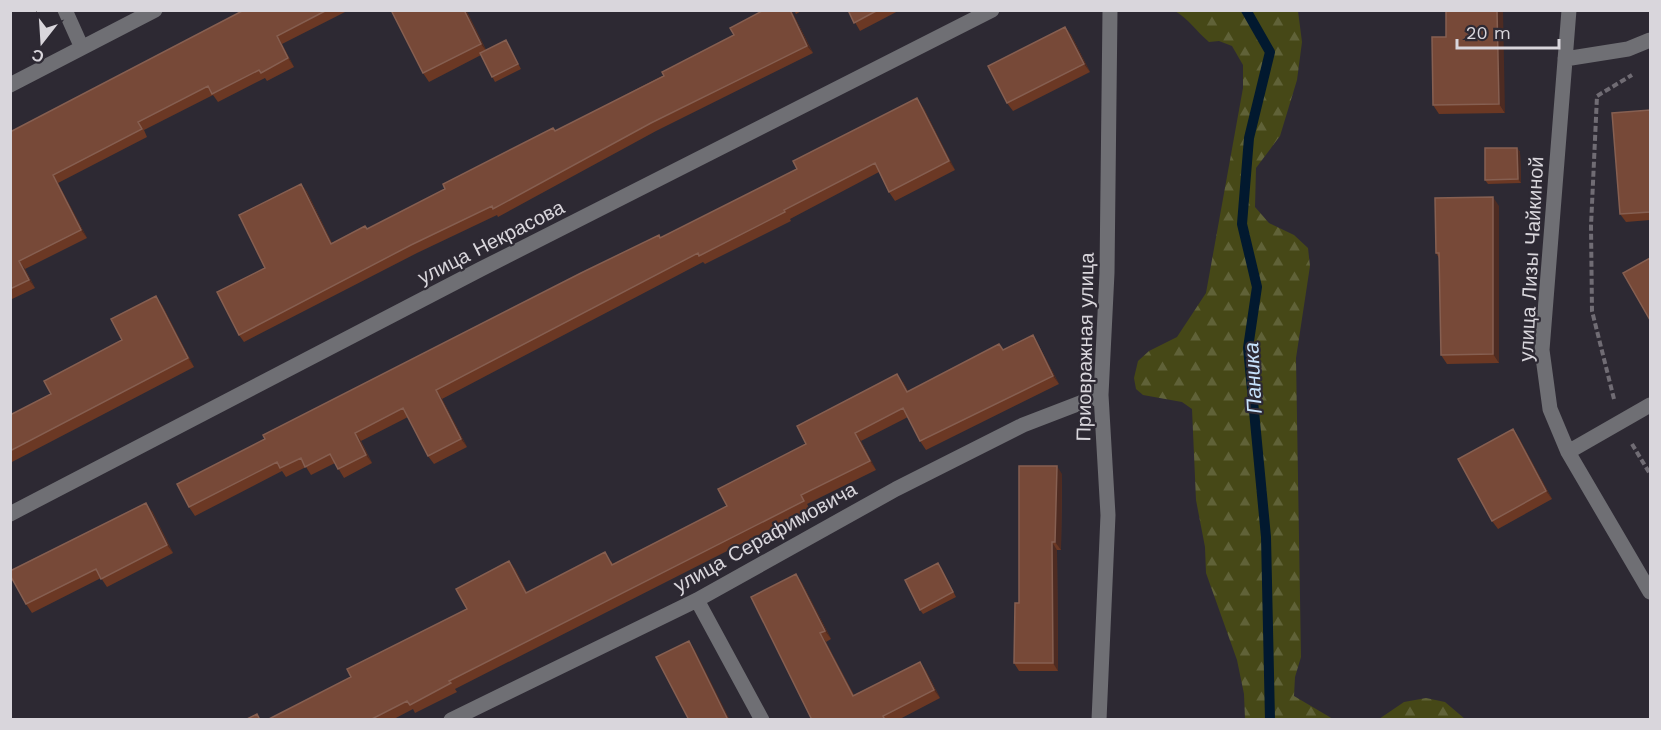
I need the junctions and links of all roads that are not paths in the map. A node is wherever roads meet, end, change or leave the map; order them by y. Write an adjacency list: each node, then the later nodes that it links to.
1 (65, 10): 7 (street)
2 (155, 10): 7 (street)
3 (992, 10): 13 (street, улица Некрасова)
4 (1110, 10): 10 (street, Приовражная улица)
5 (1569, 10): 8 (street, улица Лизы Чайкиной)
6 (1650, 40): 8 (street)
7 (82, 48): 9 (street)
8 (1565, 59): 12 (street, улица Лизы Чайкиной)
9 (10, 85)
10 (1101, 395): 15 (street, улица Серафимовича); 18 (street, Приовражная улица)
11 (1650, 405): 12 (street)
12 (1568, 452): 14 (street, улица Лизы Чайкиной)
13 (10, 514)
14 (1650, 592)
15 (697, 600): 16 (street, улица Серафимовича); 17 (street)
16 (451, 720)
17 (762, 720)
18 (1099, 720)

